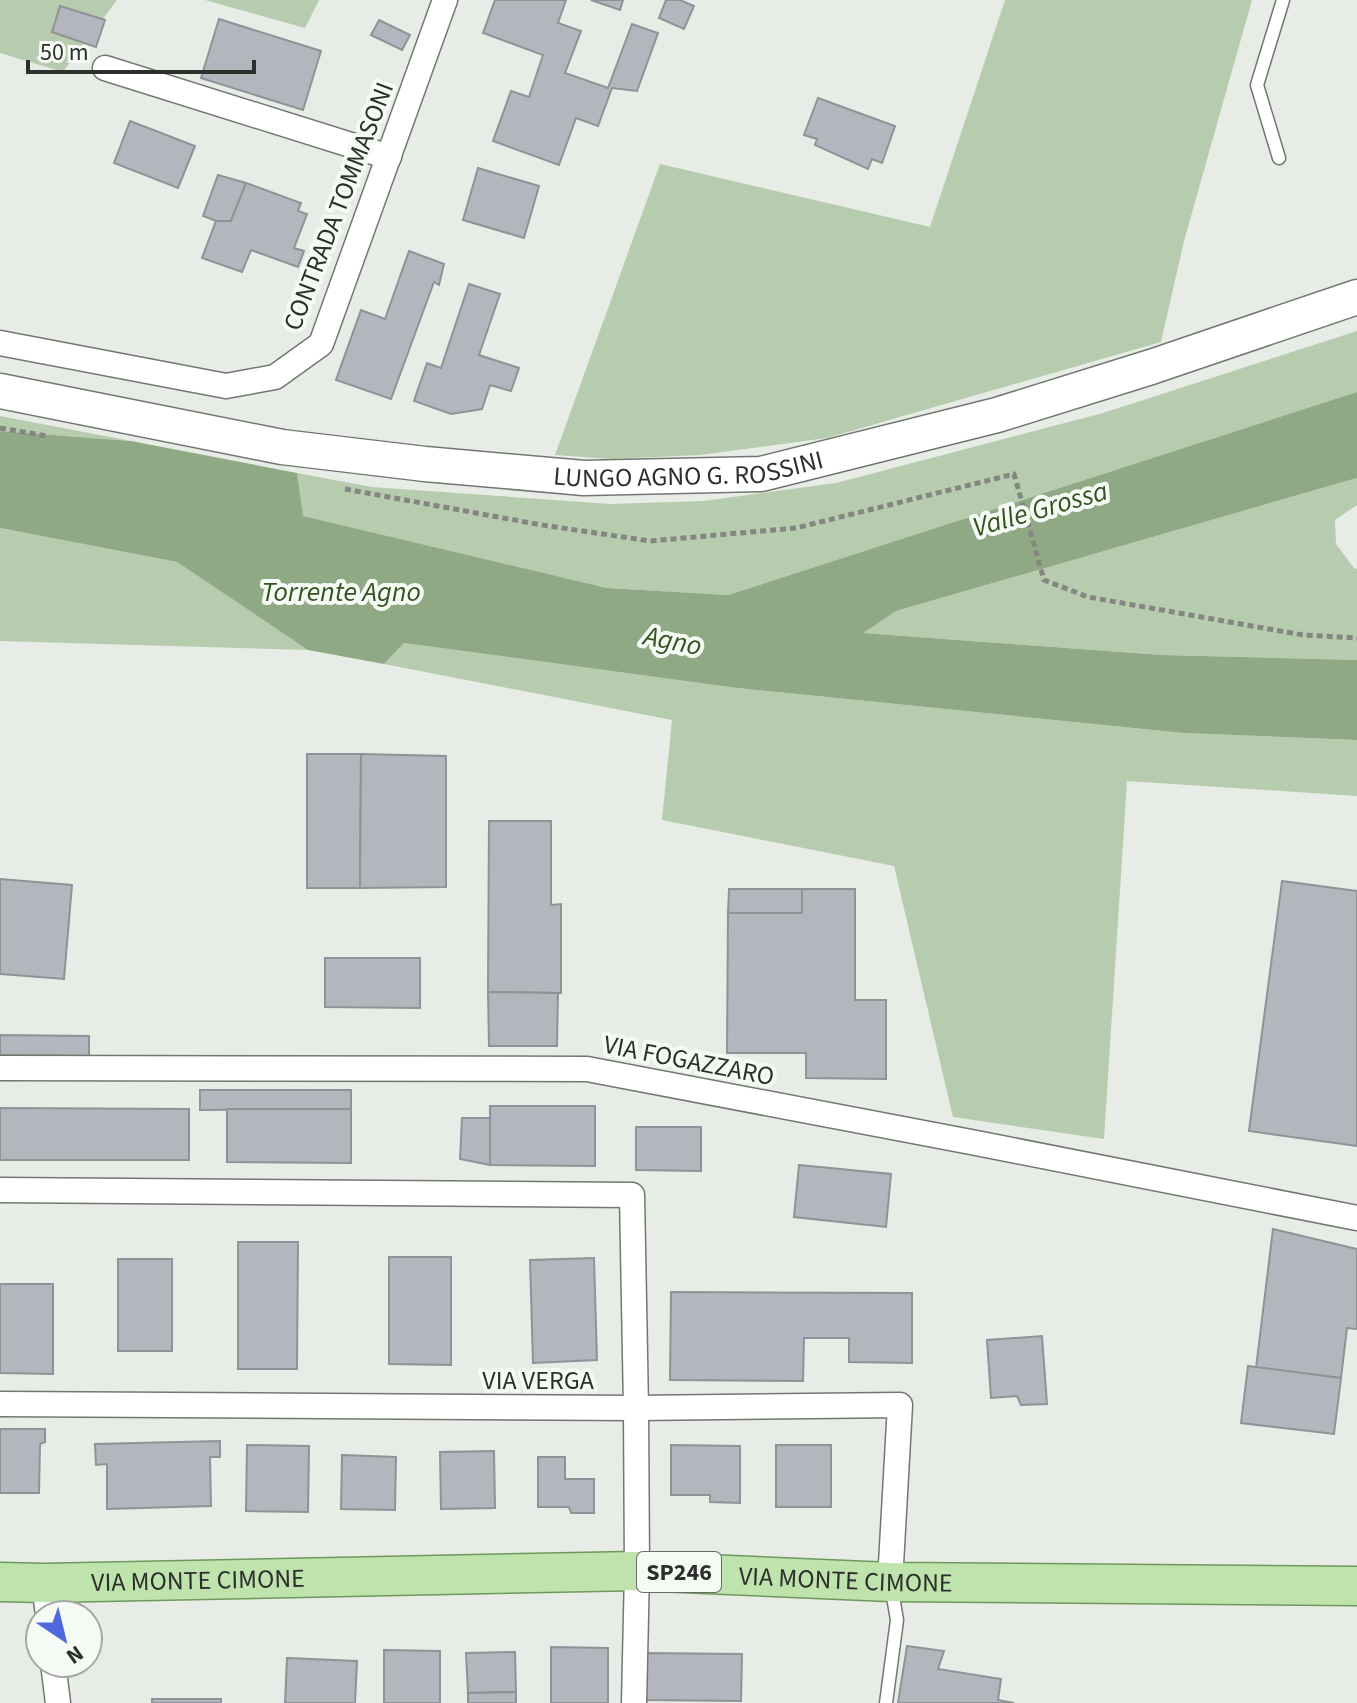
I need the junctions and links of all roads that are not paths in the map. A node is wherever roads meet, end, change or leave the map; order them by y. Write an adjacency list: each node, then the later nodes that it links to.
1 (445, 0): 4 (street, CONTRADA TOMMASONI)
2 (1283, 0): 5 (lane)
3 (105, 68): 4 (street)
4 (389, 157): 7 (street, CONTRADA TOMMASONI)
5 (1279, 158)
6 (1357, 297): 8 (main road, LUNGO AGNO G. ROSSINI)
7 (0, 343)
8 (0, 391)
9 (0, 1068): 11 (street, VIA FOGAZZARO)
10 (0, 1190): 13 (street)
11 (1357, 1218)
12 (0, 1404): 13 (street, VIA VERGA)
13 (636, 1408): 14 (street); 16 (street, VIA VERGA)
14 (637, 1571): 16 (main road, VIA MONTE CIMONE / SP246); 18 (main road, VIA MONTE CIMONE / SP246); 21 (street)
15 (0, 1582): 18 (main road, VIA MONTE CIMONE / SP246)
16 (890, 1582): 17 (main road, VIA MONTE CIMONE / SP246); 22 (lane)
17 (1357, 1586)
18 (46, 1599)
19 (55, 1679): 20 (street)
20 (58, 1703)
21 (634, 1703)
22 (886, 1703)

